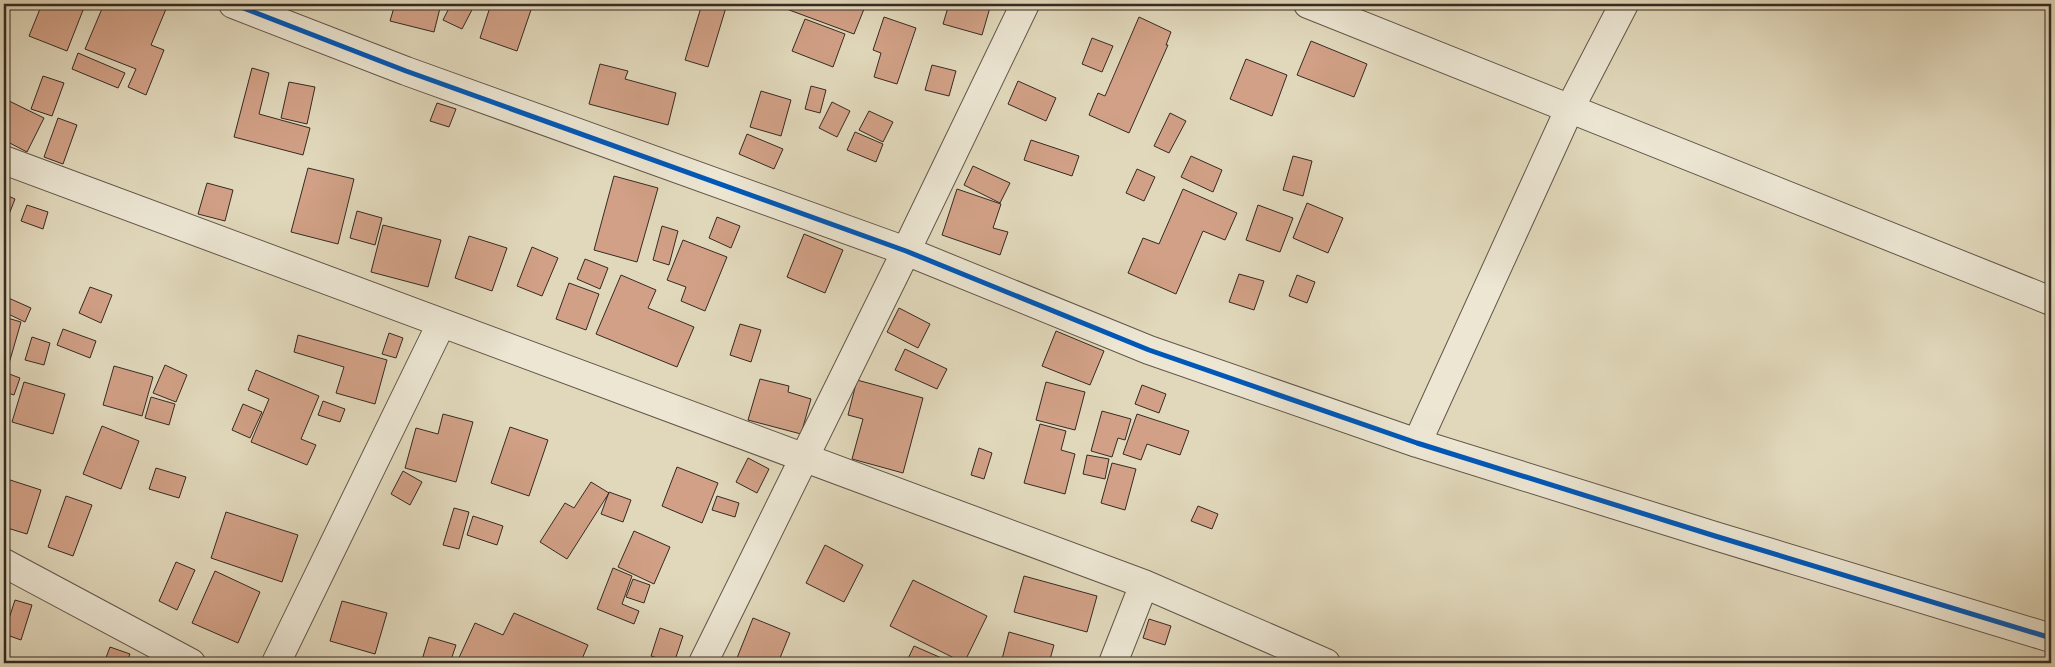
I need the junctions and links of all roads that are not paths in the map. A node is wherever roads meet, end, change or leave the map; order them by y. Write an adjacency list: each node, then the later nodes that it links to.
1 (233, 4): 7 (street)
2 (1025, 4): 7 (street)
3 (1308, 4): 5 (street)
4 (1624, 4): 5 (street)
5 (1569, 110): 8 (street); 10 (street)
6 (4, 160): 9 (street)
7 (906, 251): 10 (street); 11 (street)
8 (2051, 301)
9 (441, 324): 11 (street); 16 (street)
10 (1417, 443): 14 (street)
11 (803, 458): 13 (street); 17 (street)
12 (4, 564): 15 (street)
13 (1144, 584): 18 (street); 19 (street)
14 (2051, 638)
15 (191, 663)
16 (276, 663)
17 (703, 663)
18 (1112, 663)
19 (1326, 663)

